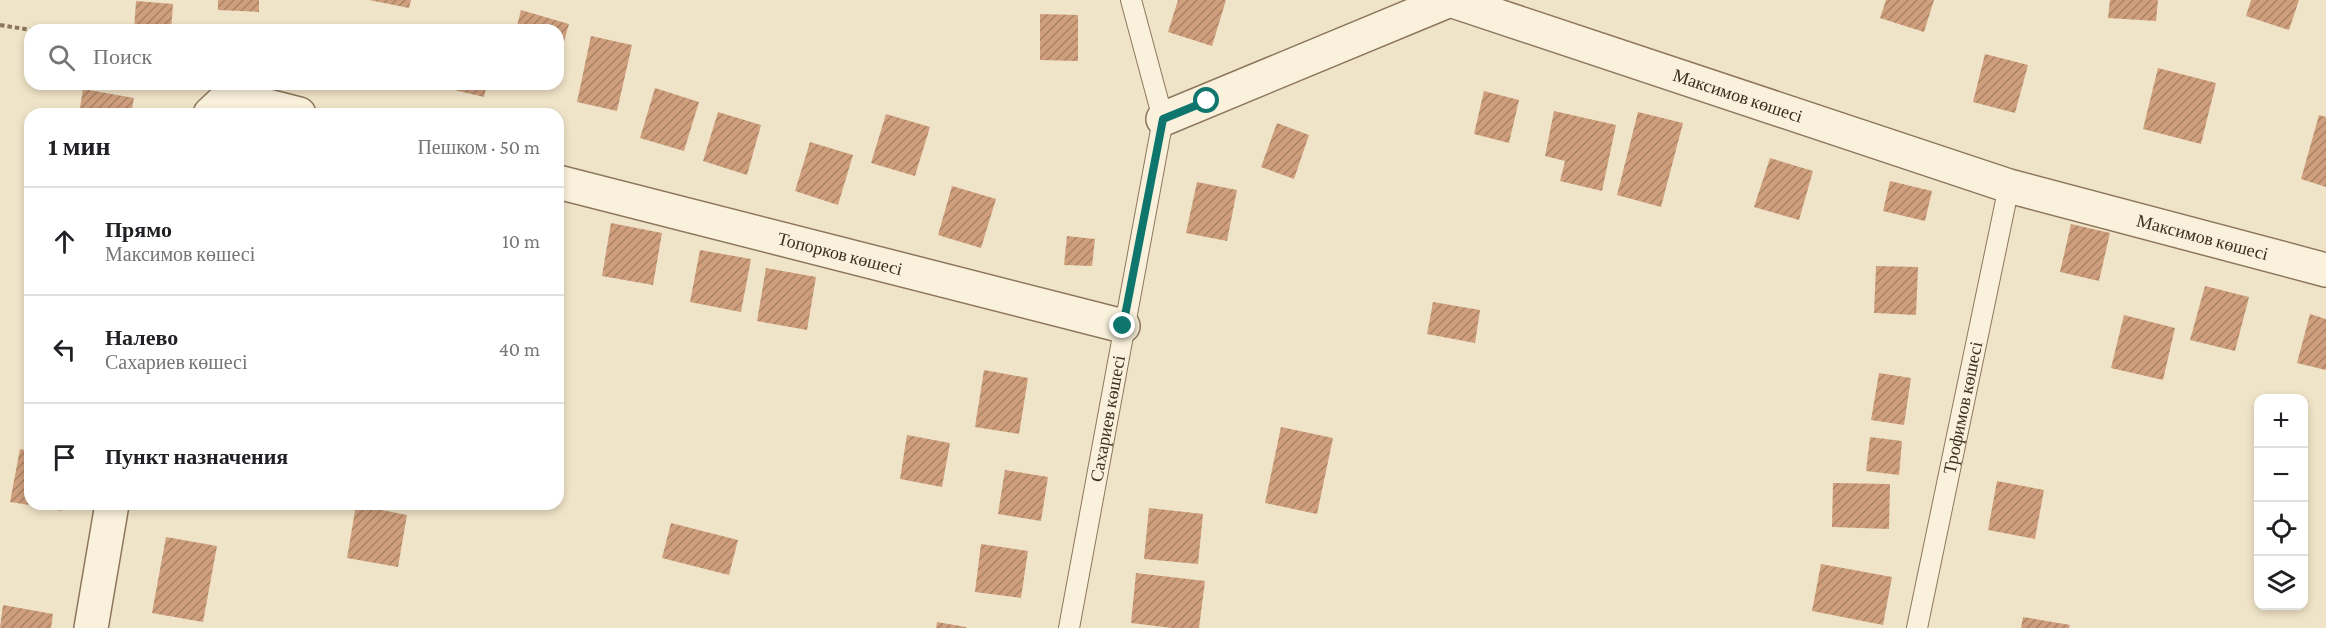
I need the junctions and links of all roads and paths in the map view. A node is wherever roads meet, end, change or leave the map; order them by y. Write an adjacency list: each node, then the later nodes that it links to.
1 (1131, 0): 6 (lane, Сахариев көшесі)
2 (0, 25): 3 (path)
3 (24, 29)
4 (220, 105): 5 (street)
5 (246, 108)
6 (1163, 119): 8 (street, Максимов көшесі); 10 (lane, Сахариев көшесі)
7 (564, 184): 10 (street, Топорков көшесі)
8 (2009, 186): 9 (street, Максимов көшесі); 14 (lane, Трофимов көшесі)
9 (2326, 270)
10 (1123, 326): 13 (lane, Сахариев көшесі)
11 (111, 510): 12 (street)
12 (92, 628)
13 (1069, 628)
14 (1917, 628)

